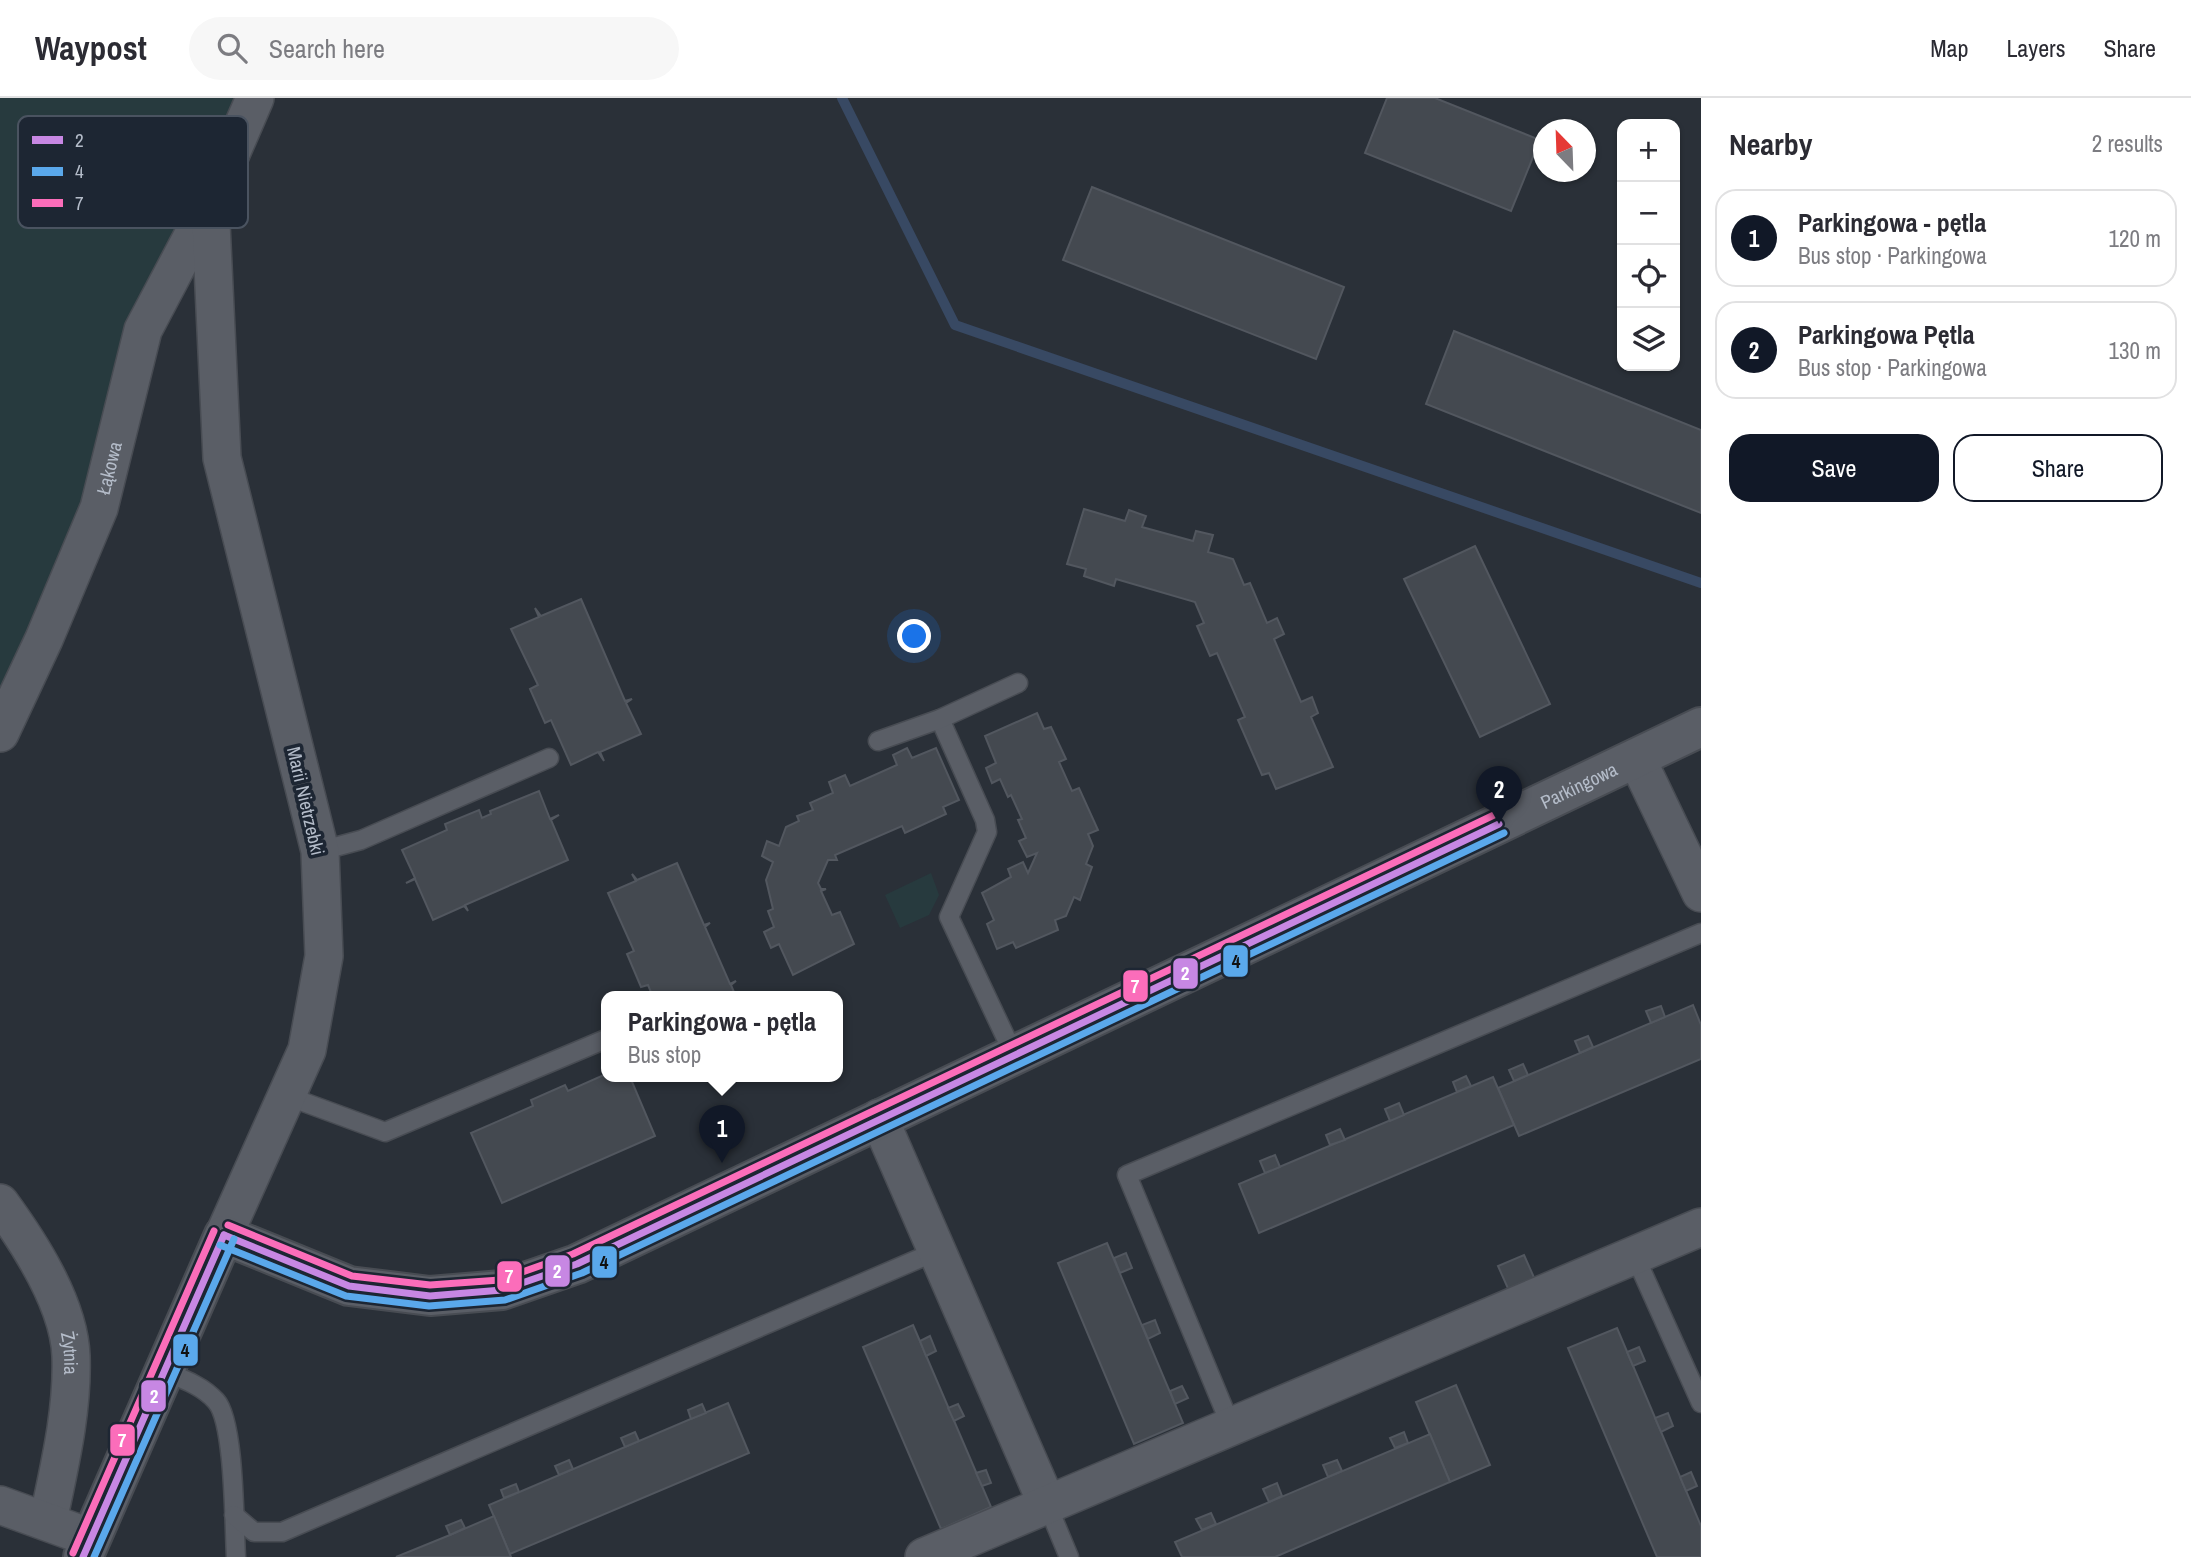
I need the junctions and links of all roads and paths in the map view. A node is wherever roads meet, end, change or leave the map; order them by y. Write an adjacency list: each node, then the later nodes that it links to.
1 (255, 98): 2 (street, Marii Nietrzebki)
2 (247, 116)
3 (197, 228): 8 (street, Łąkowa)
4 (212, 228): 12 (street, Marii Nietrzebki)
5 (1018, 683): 6 (lane)
6 (940, 719): 9 (lane); 16 (lane)
7 (1701, 727): 11 (street, Parkingowa)
8 (0, 733)
9 (878, 741)
10 (549, 758): 12 (lane)
11 (1637, 759): 13 (street); 16 (street, Parkingowa)
12 (320, 851): 17 (street, Marii Nietrzebki)
13 (1701, 893)
14 (1701, 933): 26 (lane)
15 (601, 1042): 17 (lane)
16 (1014, 1055): 18 (street, Parkingowa)
17 (287, 1096): 21 (street, Marii Nietrzebki)
18 (879, 1118): 21 (street, Parkingowa); 22 (street)
19 (0, 1203): 30 (street, Żytnia)
20 (1701, 1227): 23 (street)
21 (224, 1235): 24 (street, Marii Nietrzebki)
22 (937, 1251): 27 (street); 29 (lane)
23 (1636, 1256): 25 (lane); 26 (street)
24 (165, 1372): 29 (lane); 31 (street, Marii Nietrzebki)
25 (1701, 1403)
26 (1231, 1426): 27 (street)
27 (1047, 1504): 33 (street); 34 (lane)
28 (0, 1505): 30 (street)
29 (234, 1515): 32 (lane)
30 (48, 1521): 31 (street)
31 (87, 1548)
32 (236, 1557)
33 (924, 1557)
34 (1069, 1557)

